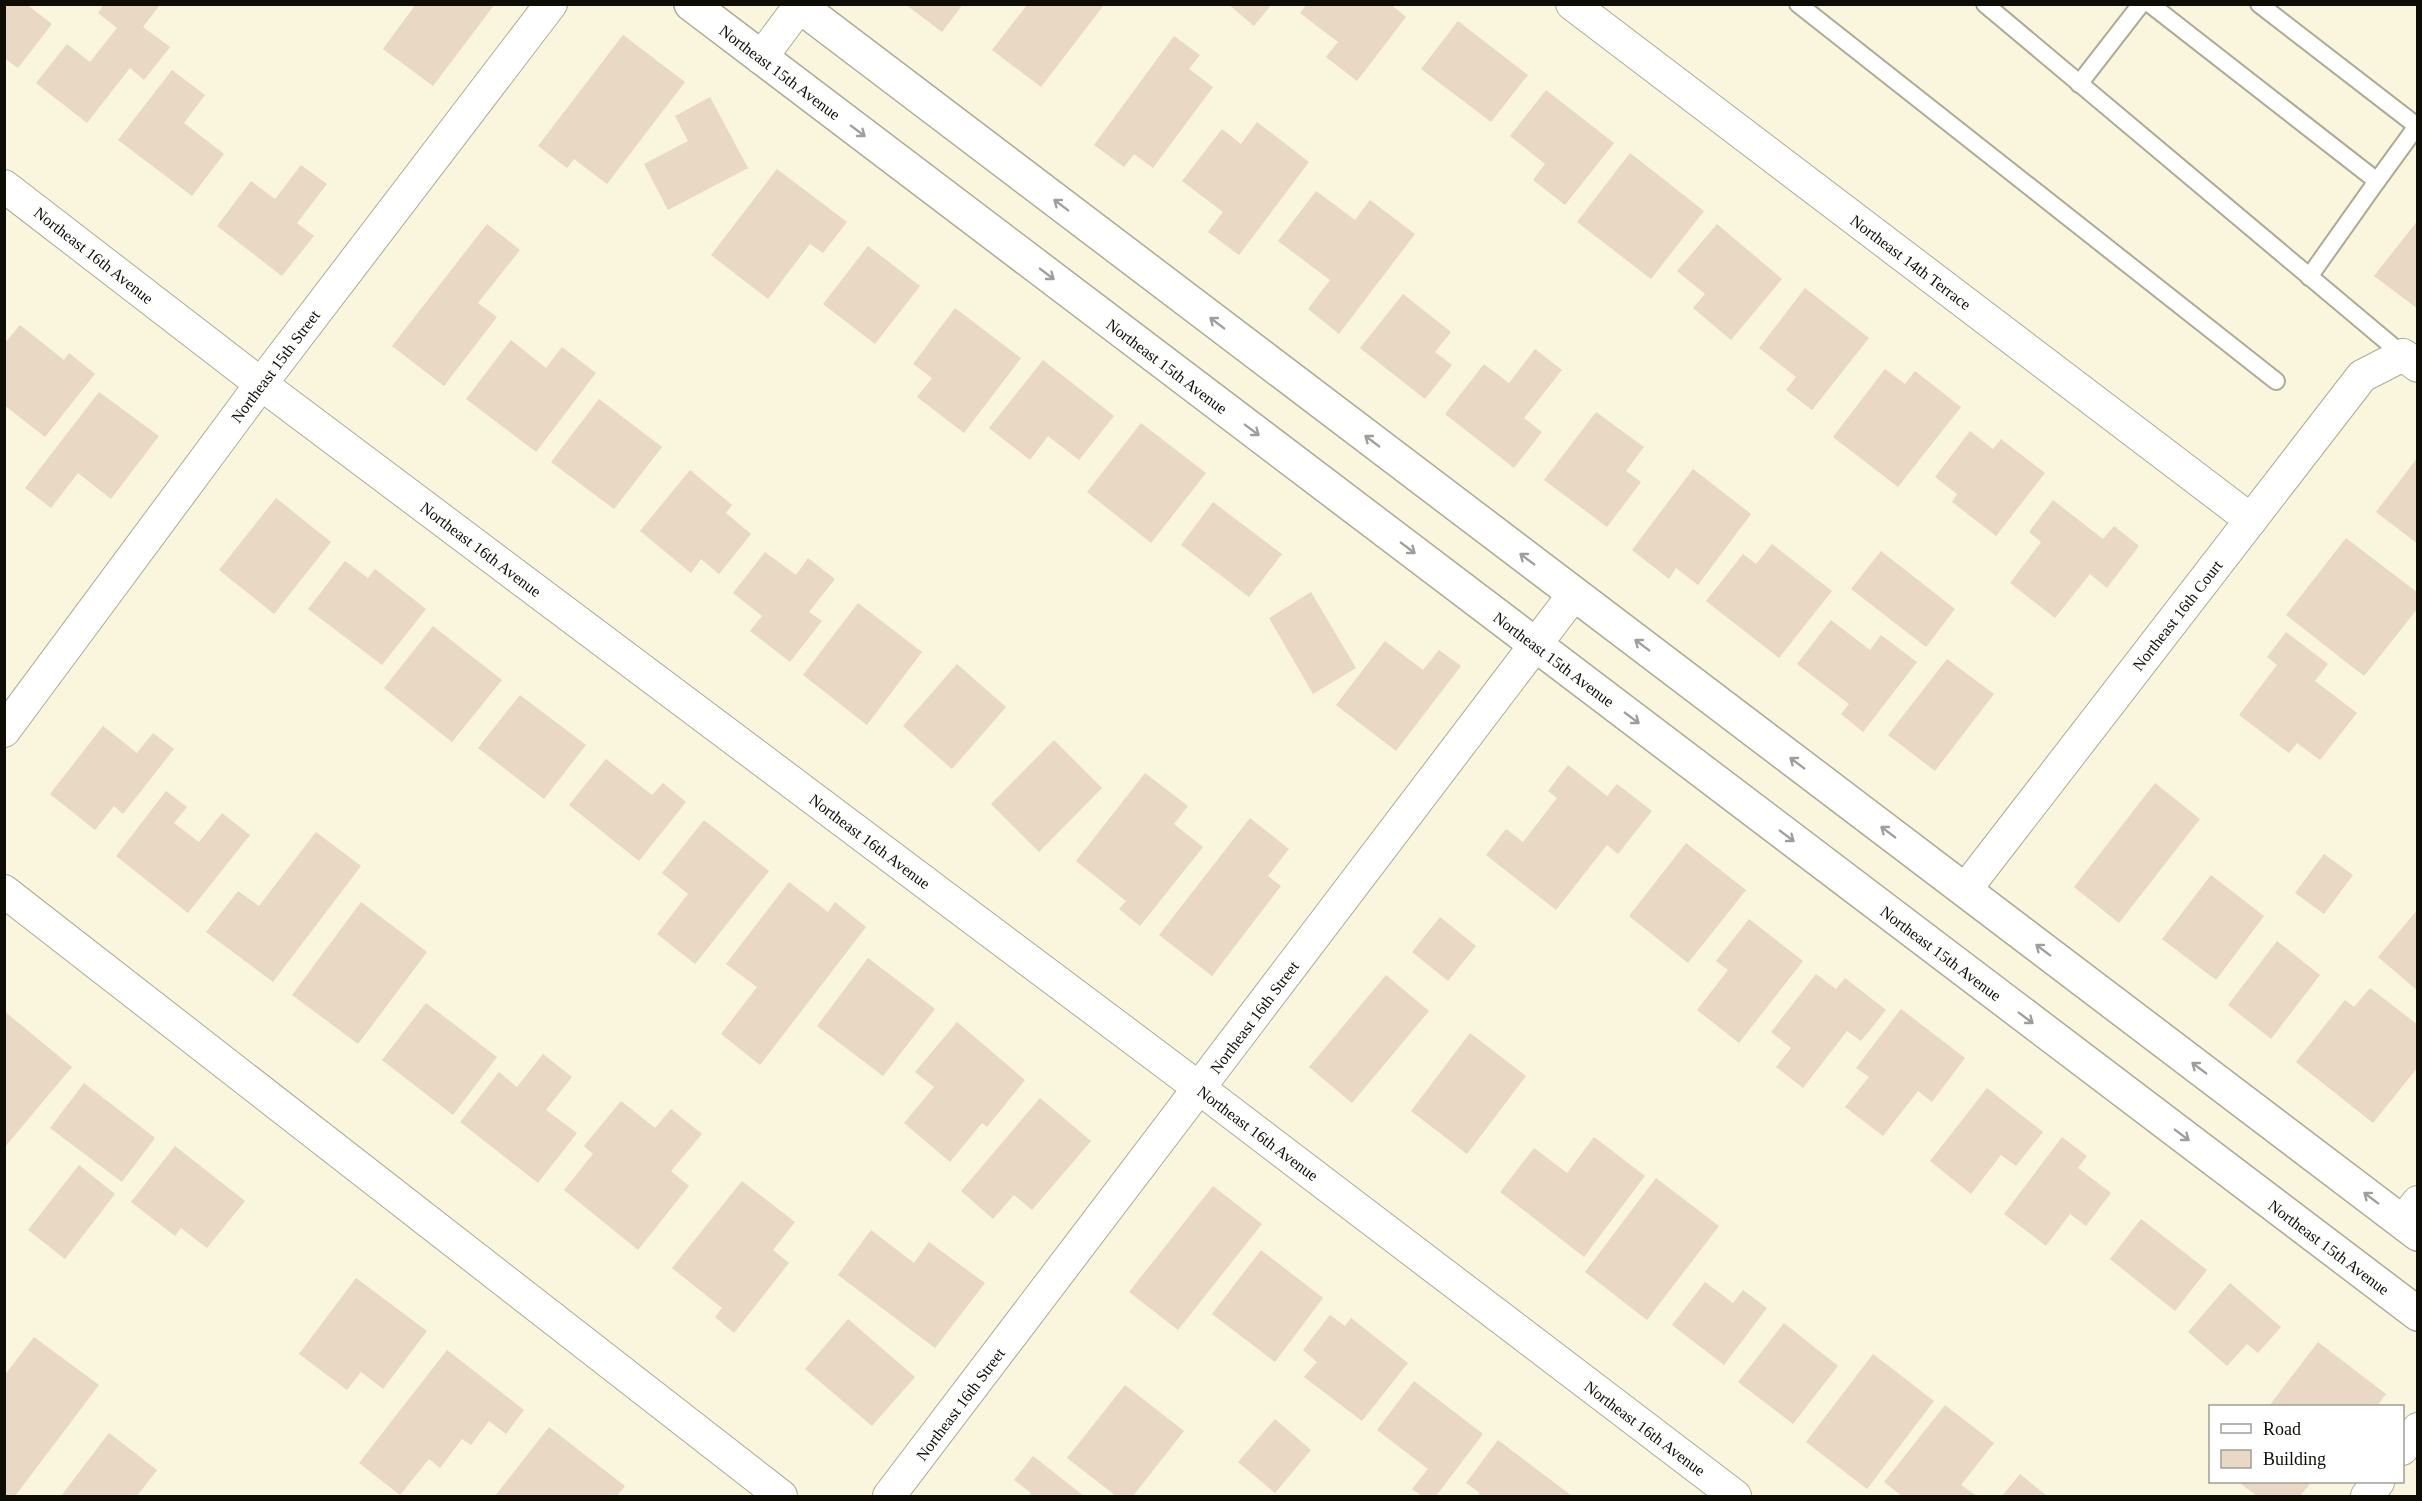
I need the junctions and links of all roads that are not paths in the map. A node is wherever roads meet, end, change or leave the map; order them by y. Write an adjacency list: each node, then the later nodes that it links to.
1 (551, 4): 17 (street, Northeast 15th Street)
2 (691, 4): 10 (street, Northeast 15th Avenue)
3 (1572, 4): 18 (street, Northeast 14th Terrace)
4 (1798, 4): 16 (lane)
5 (1985, 4): 11 (lane)
6 (2141, 4): 11 (lane)
7 (2150, 4): 12 (lane)
8 (2259, 4): 12 (lane)
9 (799, 5): 10 (street); 19 (street, one-way to 9)
10 (761, 58): 20 (street, Northeast 15th Avenue, one-way to 20)
11 (2079, 84): 14 (lane)
12 (2377, 181): 14 (lane)
13 (4, 186): 17 (street, Northeast 16th Avenue)
14 (2309, 277): 15 (lane)
15 (2410, 361): 18 (street, Northeast 16th Court)
16 (2276, 381)
17 (261, 384): 21 (street, Northeast 15th Street); 24 (street, Northeast 16th Avenue)
18 (2251, 520): 22 (street, Northeast 16th Court)
19 (1574, 594): 20 (street, Northeast 16th Street); 22 (street, one-way to 19)
20 (1535, 645): 24 (street, Northeast 16th Street); 26 (street, Northeast 15th Avenue, one-way to 26)
21 (4, 731)
22 (1965, 890): 25 (street, one-way to 22)
23 (4, 891): 30 (street)
24 (1199, 1088): 31 (street, Northeast 16th Street); 32 (street, Northeast 16th Avenue)
25 (2412, 1219)
26 (2418, 1314)
27 (2418, 1429): 28 (street)
28 (2404, 1448)
29 (2377, 1483): 33 (street)
30 (781, 1497)
31 (889, 1497)
32 (1735, 1497)
33 (2367, 1497)

